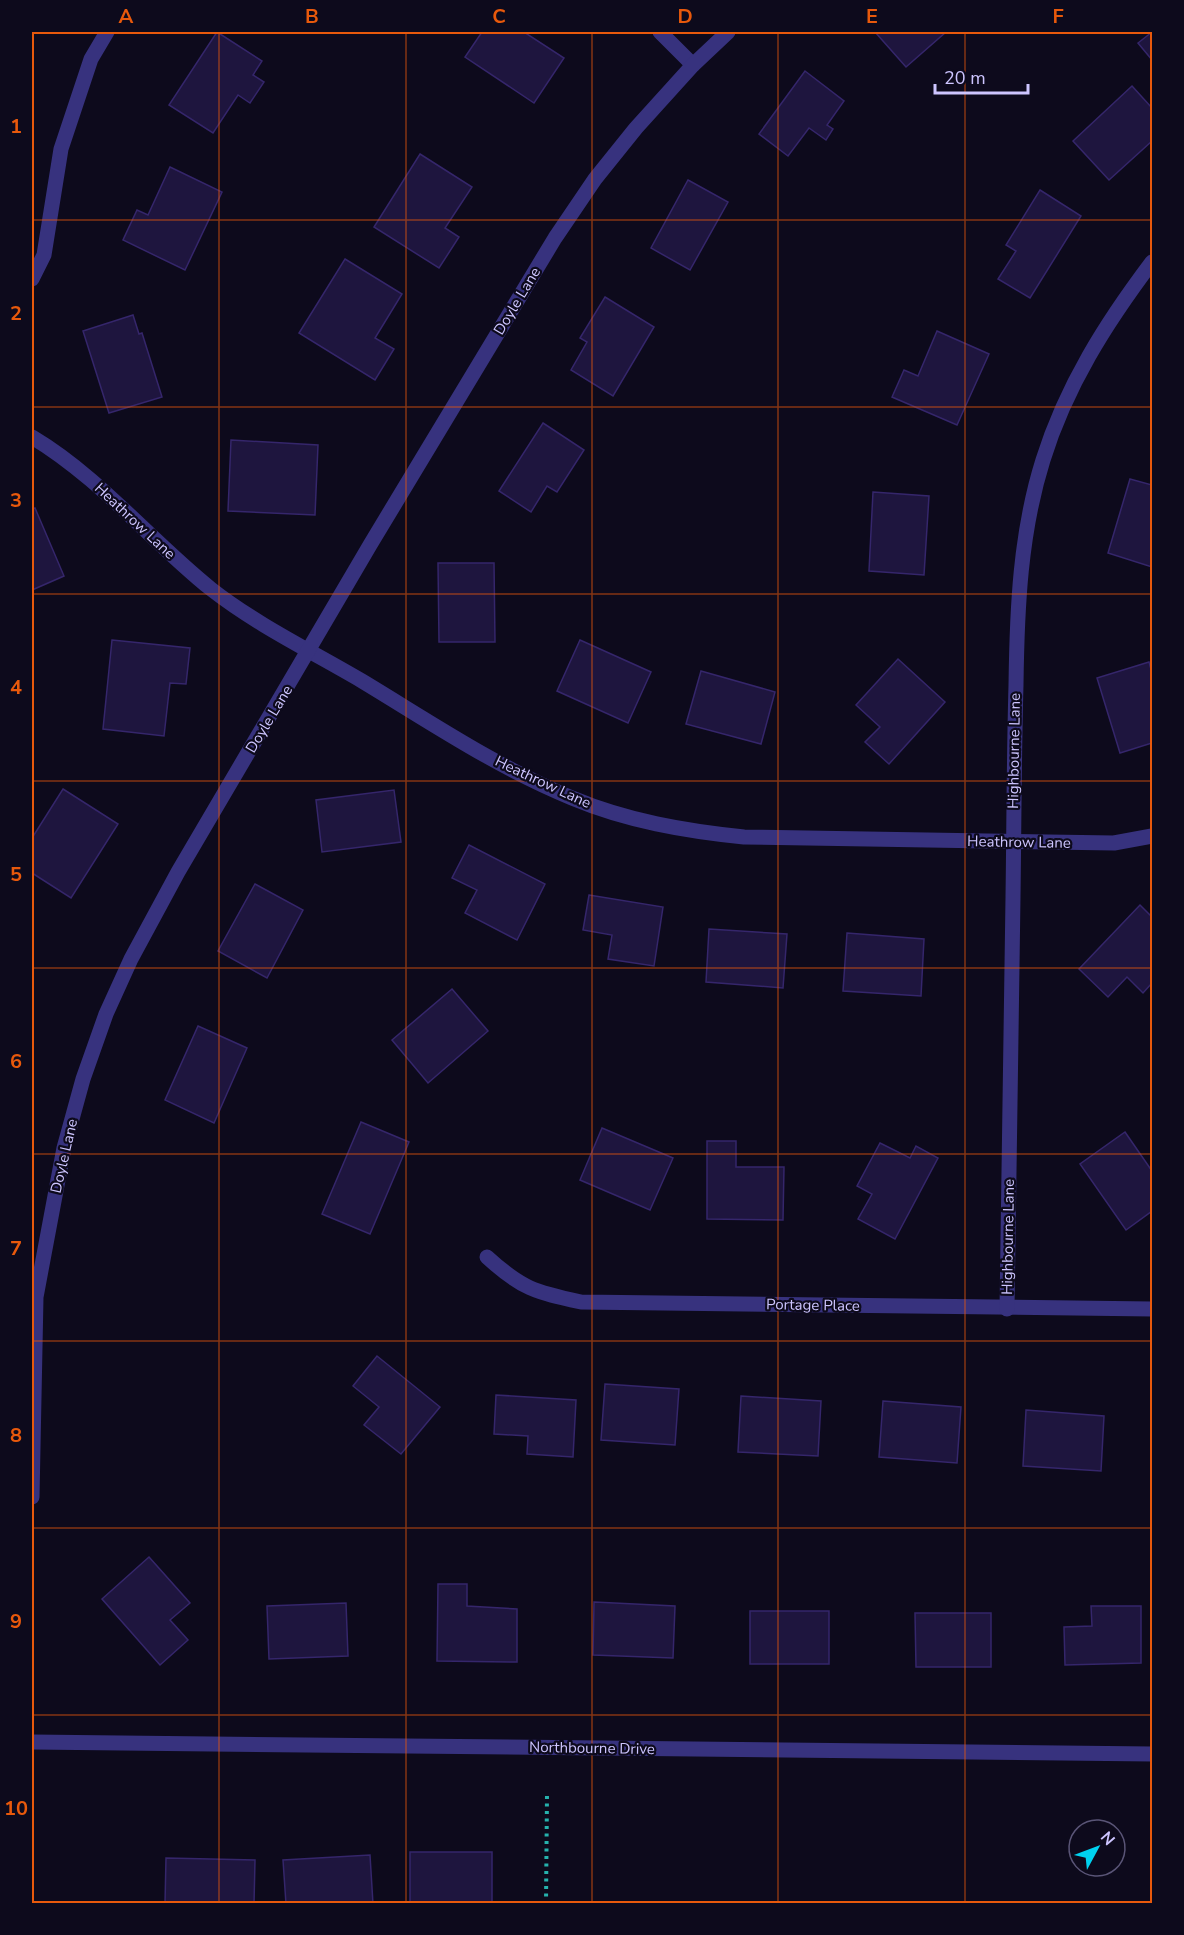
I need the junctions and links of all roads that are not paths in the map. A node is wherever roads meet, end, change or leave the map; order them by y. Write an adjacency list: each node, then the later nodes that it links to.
1 (107, 32): 6 (street)
2 (660, 32): 4 (street)
3 (728, 32): 4 (street, Doyle Lane)
4 (693, 65): 8 (street, Doyle Lane)
5 (1152, 262): 10 (street, Highbourne Lane)
6 (32, 279)
7 (32, 437): 8 (street, Heathrow Lane)
8 (309, 650): 10 (street, Heathrow Lane); 14 (street, Doyle Lane)
9 (1152, 836): 10 (street, Heathrow Lane)
10 (1012, 843): 12 (street, Highbourne Lane)
11 (487, 1257): 12 (street, Portage Place)
12 (1007, 1309): 13 (street, Portage Place)
13 (1152, 1309)
14 (33, 1331): 15 (street, Doyle Lane)
15 (32, 1497)
16 (32, 1742): 17 (street, Northbourne Drive)
17 (1152, 1754)

